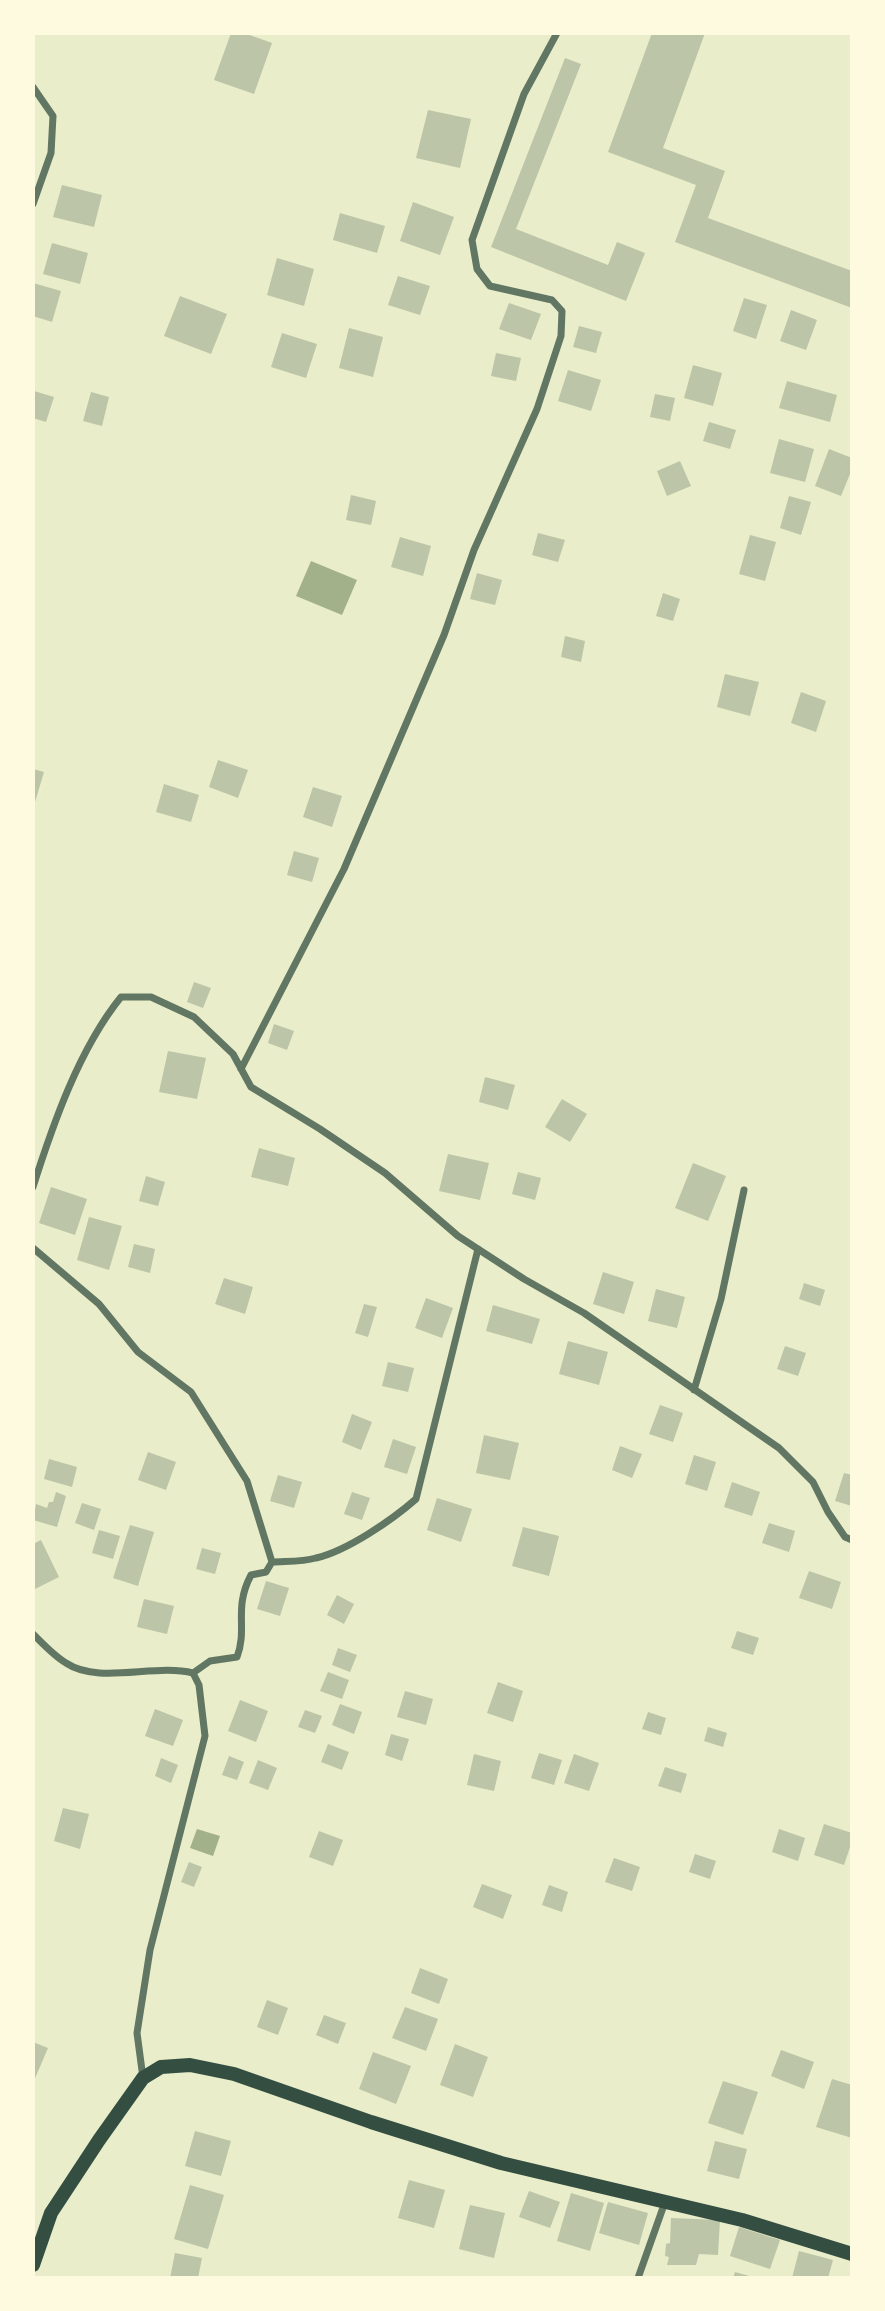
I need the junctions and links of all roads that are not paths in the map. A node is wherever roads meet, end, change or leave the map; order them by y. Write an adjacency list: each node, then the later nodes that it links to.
1 (557, 33): 4 (street)
2 (33, 87): 3 (street)
3 (33, 204)
4 (241, 1069): 5 (street); 8 (street)
5 (33, 1187)
6 (744, 1190): 9 (street)
7 (33, 1248): 11 (street)
8 (478, 1249): 9 (street); 11 (street)
9 (694, 1390): 10 (street)
10 (852, 1541)
11 (272, 1562): 13 (street)
12 (33, 1634): 13 (street)
13 (193, 1673): 14 (street)
14 (142, 2078): 15 (main road); 17 (main road)
15 (665, 2202): 16 (main road); 18 (street)
16 (852, 2254)
17 (33, 2265)
18 (638, 2278)

